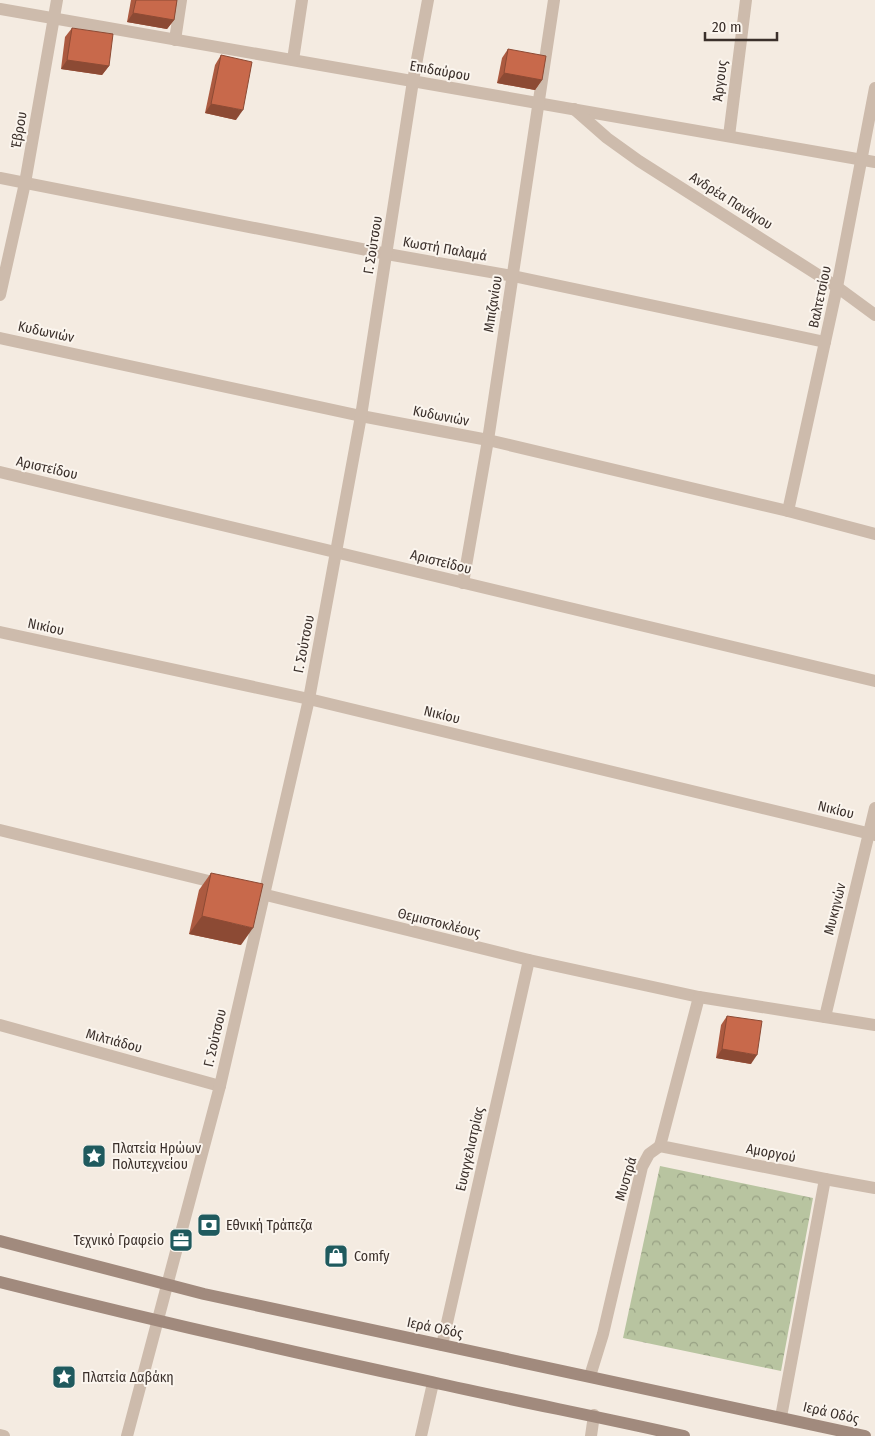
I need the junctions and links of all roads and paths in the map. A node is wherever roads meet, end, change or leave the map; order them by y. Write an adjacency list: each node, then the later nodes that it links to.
1 (58, 0): 8 (street, Έβρου)
2 (181, 0): 9 (street)
3 (302, 0): 10 (street)
4 (428, 0): 11 (street, Γ. Σούτσου)
5 (554, 0): 13 (street, Μπιζανίου)
6 (746, 0): 15 (street, Άργους)
7 (0, 9): 8 (street, Επιδαύρου)
8 (54, 19): 9 (street, Επιδαύρου); 18 (street, Έβρου)
9 (175, 40): 10 (street, Επιδαύρου)
10 (293, 60): 11 (street, Επιδαύρου)
11 (413, 81): 13 (street, Επιδαύρου); 19 (street, Γ. Σούτσου)
12 (875, 88): 16 (street, Βαλτετσίου)
13 (538, 103): 14 (street, Επιδαύρου); 20 (street, Μπιζανίου)
14 (574, 109): 15 (street, Επιδαύρου); 21 (street, Ανδρέα Πανάγου)
15 (728, 136): 16 (street, Επιδαύρου)
16 (869, 161): 21 (street, Βαλτετσίου)
17 (0, 178): 18 (street, Κωστή Παλαμά)
18 (25, 183): 19 (street, Κωστή Παλαμά); 22 (street, Έβρου)
19 (387, 254): 20 (street, Κωστή Παλαμά); 26 (street, Γ. Σούτσου)
20 (512, 276): 25 (street, Κωστή Παλαμά); 27 (street, Μπιζανίου)
21 (837, 287): 23 (street, Ανδρέα Πανάγου); 25 (street, Βαλτετσίου)
22 (0, 294)
23 (875, 315)
24 (0, 338): 26 (street, Κυδωνιών)
25 (825, 342): 29 (street, Βαλτετσίου)
26 (361, 416): 27 (street, Κυδωνιών); 31 (street, Γ. Σούτσου)
27 (488, 440): 29 (street, Κυδωνιών); 32 (street, Μπιζανίου)
28 (0, 472): 31 (street, Αριστείδου)
29 (788, 511): 30 (street, Κυδωνιών)
30 (875, 534)
31 (337, 552): 32 (street, Αριστείδου); 35 (street, Γ. Σούτσου)
32 (463, 583): 34 (street, Αριστείδου)
33 (0, 632): 35 (street, Νικίου)
34 (875, 681)
35 (309, 699): 38 (street, Νικίου); 39 (street, Γ. Σούτσου)
36 (875, 808): 38 (street, Μυκηνών)
37 (0, 830): 39 (street, Θεμιστοκλέους)
38 (872, 834): 42 (street, Μυκηνών)
39 (265, 894): 40 (street, Θεμιστοκλέους); 45 (street, Γ. Σούτσου)
40 (529, 960): 41 (street, Θεμιστοκλέους); 53 (street, Ευαγγελιστρίας)
41 (699, 996): 42 (street, Θεμιστοκλέους); 46 (street, Μυστρά)
42 (825, 1017): 44 (street, Θεμιστοκλέους)
43 (0, 1025): 45 (street, Μιλτιάδου)
44 (875, 1025)
45 (220, 1086): 51 (street, Γ. Σούτσου)
46 (660, 1146): 47 (street, Αμοργού); 54 (street, Μυστρά)
47 (826, 1180): 48 (street, Αμοργού); 57 (street)
48 (875, 1188)
49 (0, 1241): 51 (main road, Ιερά Οδός)
50 (0, 1282): 52 (main road)
51 (166, 1284): 52 (street, Γ. Σούτσου); 53 (main road, Ιερά Οδός)
52 (156, 1321): 55 (main road); 60 (street, Γ. Σούτσου)
53 (442, 1345): 54 (main road, Ιερά Οδός)
54 (590, 1376): 57 (main road, Ιερά Οδός)
55 (434, 1383): 56 (main road); 61 (street)
56 (594, 1416): 62 (street); 63 (main road)
57 (781, 1417): 64 (main road, Ιερά Οδός)
58 (0, 1435): 59 (street)
59 (4, 1436)
60 (127, 1436)
61 (421, 1436)
62 (591, 1436)
63 (684, 1436)
64 (865, 1436)

